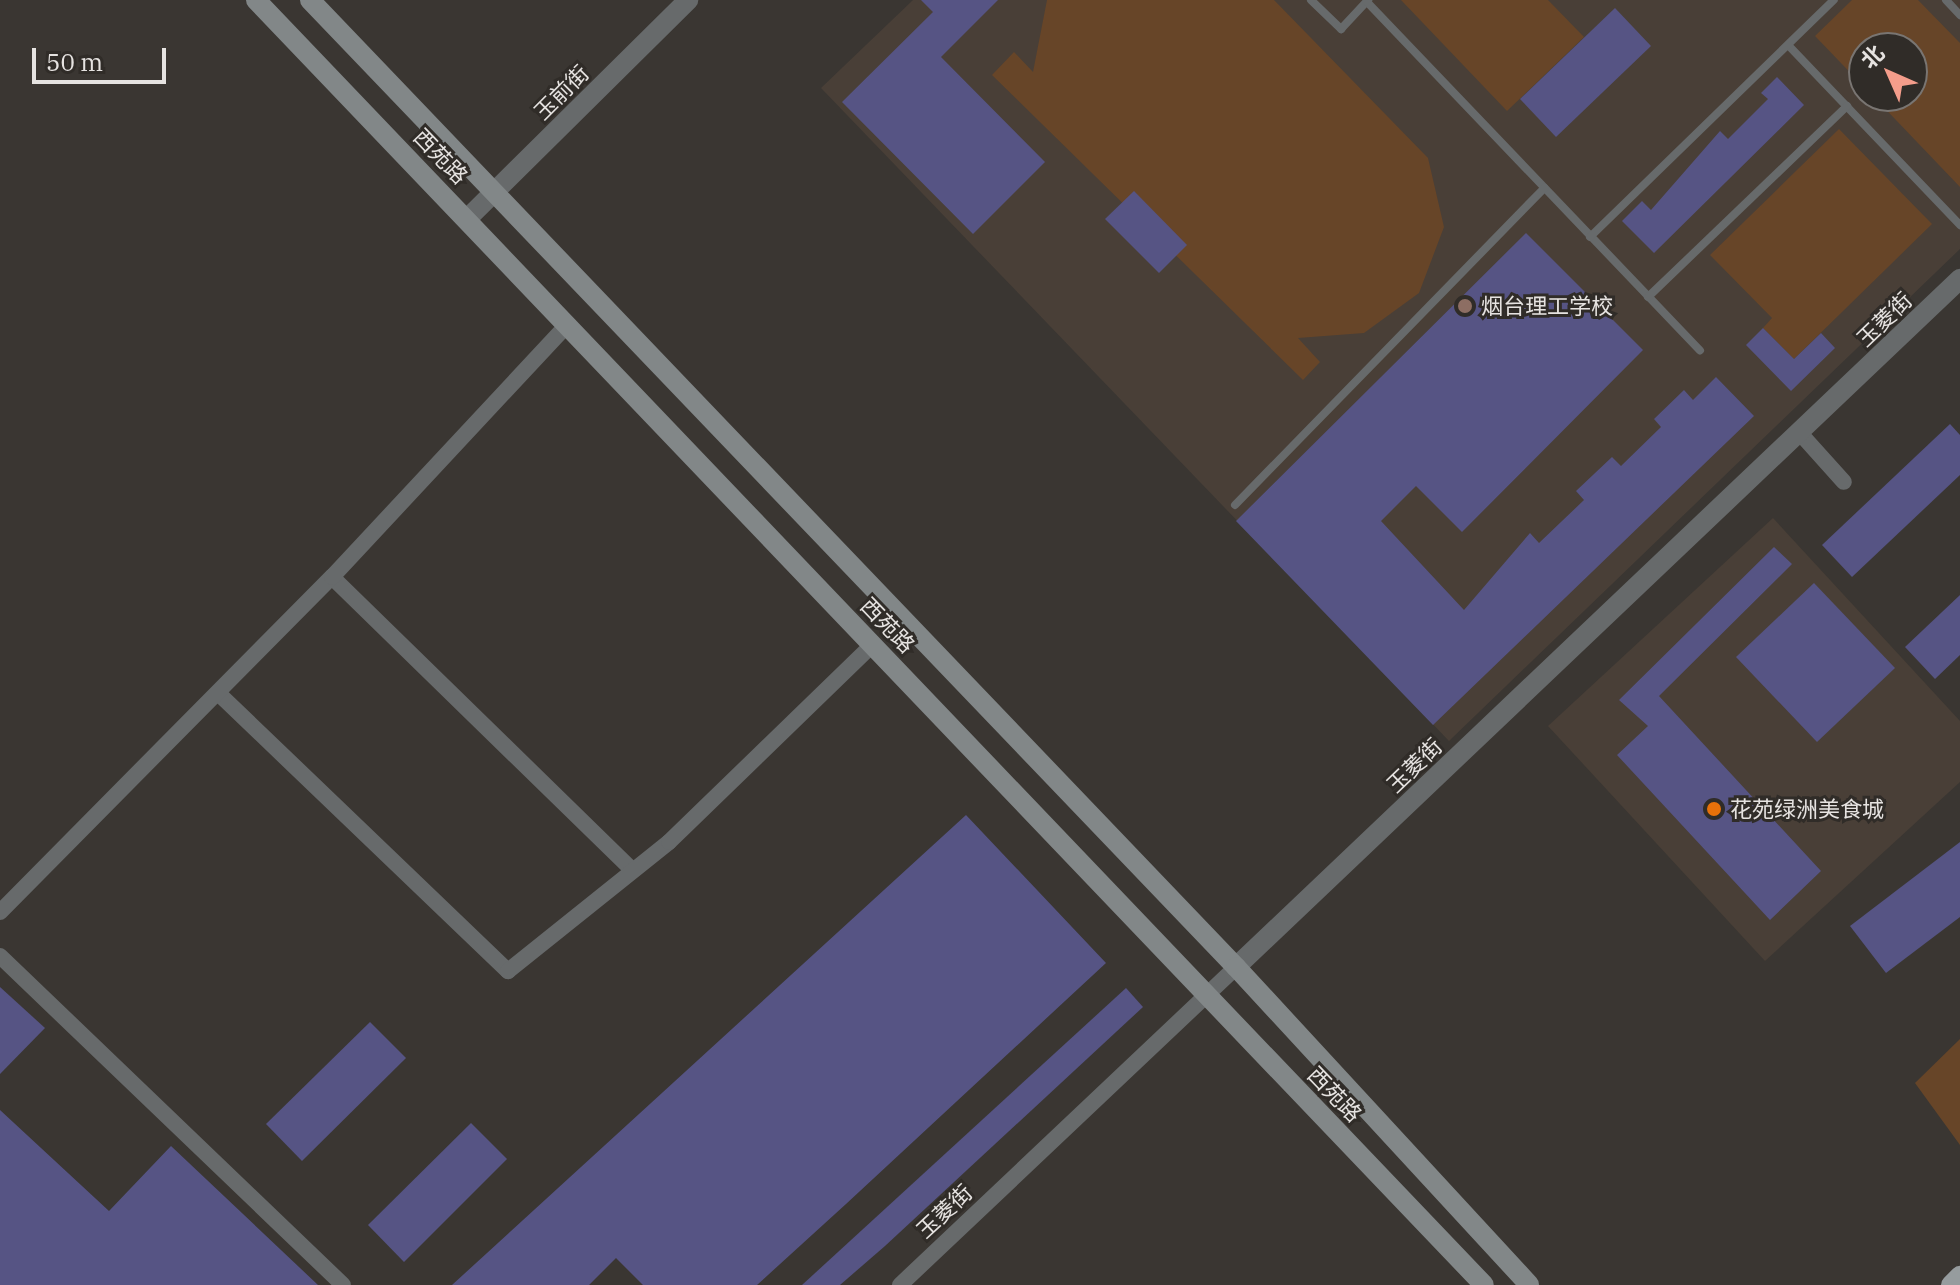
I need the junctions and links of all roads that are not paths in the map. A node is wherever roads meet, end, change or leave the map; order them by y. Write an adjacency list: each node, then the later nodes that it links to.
1 (256, 0): 13 (main road, 西苑路)
2 (310, 0): 12 (main road, 西苑路)
3 (688, 0): 12 (street, 玉前街)
4 (1311, 0): 7 (lane)
5 (1834, 0): 9 (lane)
6 (1946, 0): 8 (lane)
7 (1368, 1): 11 (lane)
8 (1960, 15)
9 (1789, 46): 10 (lane); 15 (lane)
10 (1847, 106): 14 (lane); 17 (lane)
11 (1544, 188): 15 (lane); 22 (lane)
12 (496, 191): 13 (street, 玉前街); 29 (main road, 西苑路)
13 (468, 218): 18 (main road, 西苑路)
14 (1960, 225)
15 (1590, 237): 17 (lane)
16 (1960, 279): 20 (street, 玉菱街)
17 (1648, 297): 19 (lane)
18 (568, 324): 23 (street); 24 (main road, 西苑路)
19 (1700, 351)
20 (1799, 432): 21 (street); 29 (street, 玉菱街)
21 (1844, 482)
22 (1235, 505)
23 (332, 577): 25 (street); 26 (street)
24 (873, 644): 26 (street); 30 (main road, 西苑路)
25 (218, 693): 26 (street); 27 (street)
26 (632, 870)
27 (0, 912)
28 (0, 956): 32 (street)
29 (1236, 967): 30 (street, 玉菱街); 35 (main road, 西苑路)
30 (1207, 995): 33 (street, 玉菱街); 34 (main road, 西苑路)
31 (1960, 1276): 36 (main road)
32 (343, 1285)
33 (900, 1285)
34 (1484, 1285)
35 (1529, 1285)
36 (1951, 1285)

